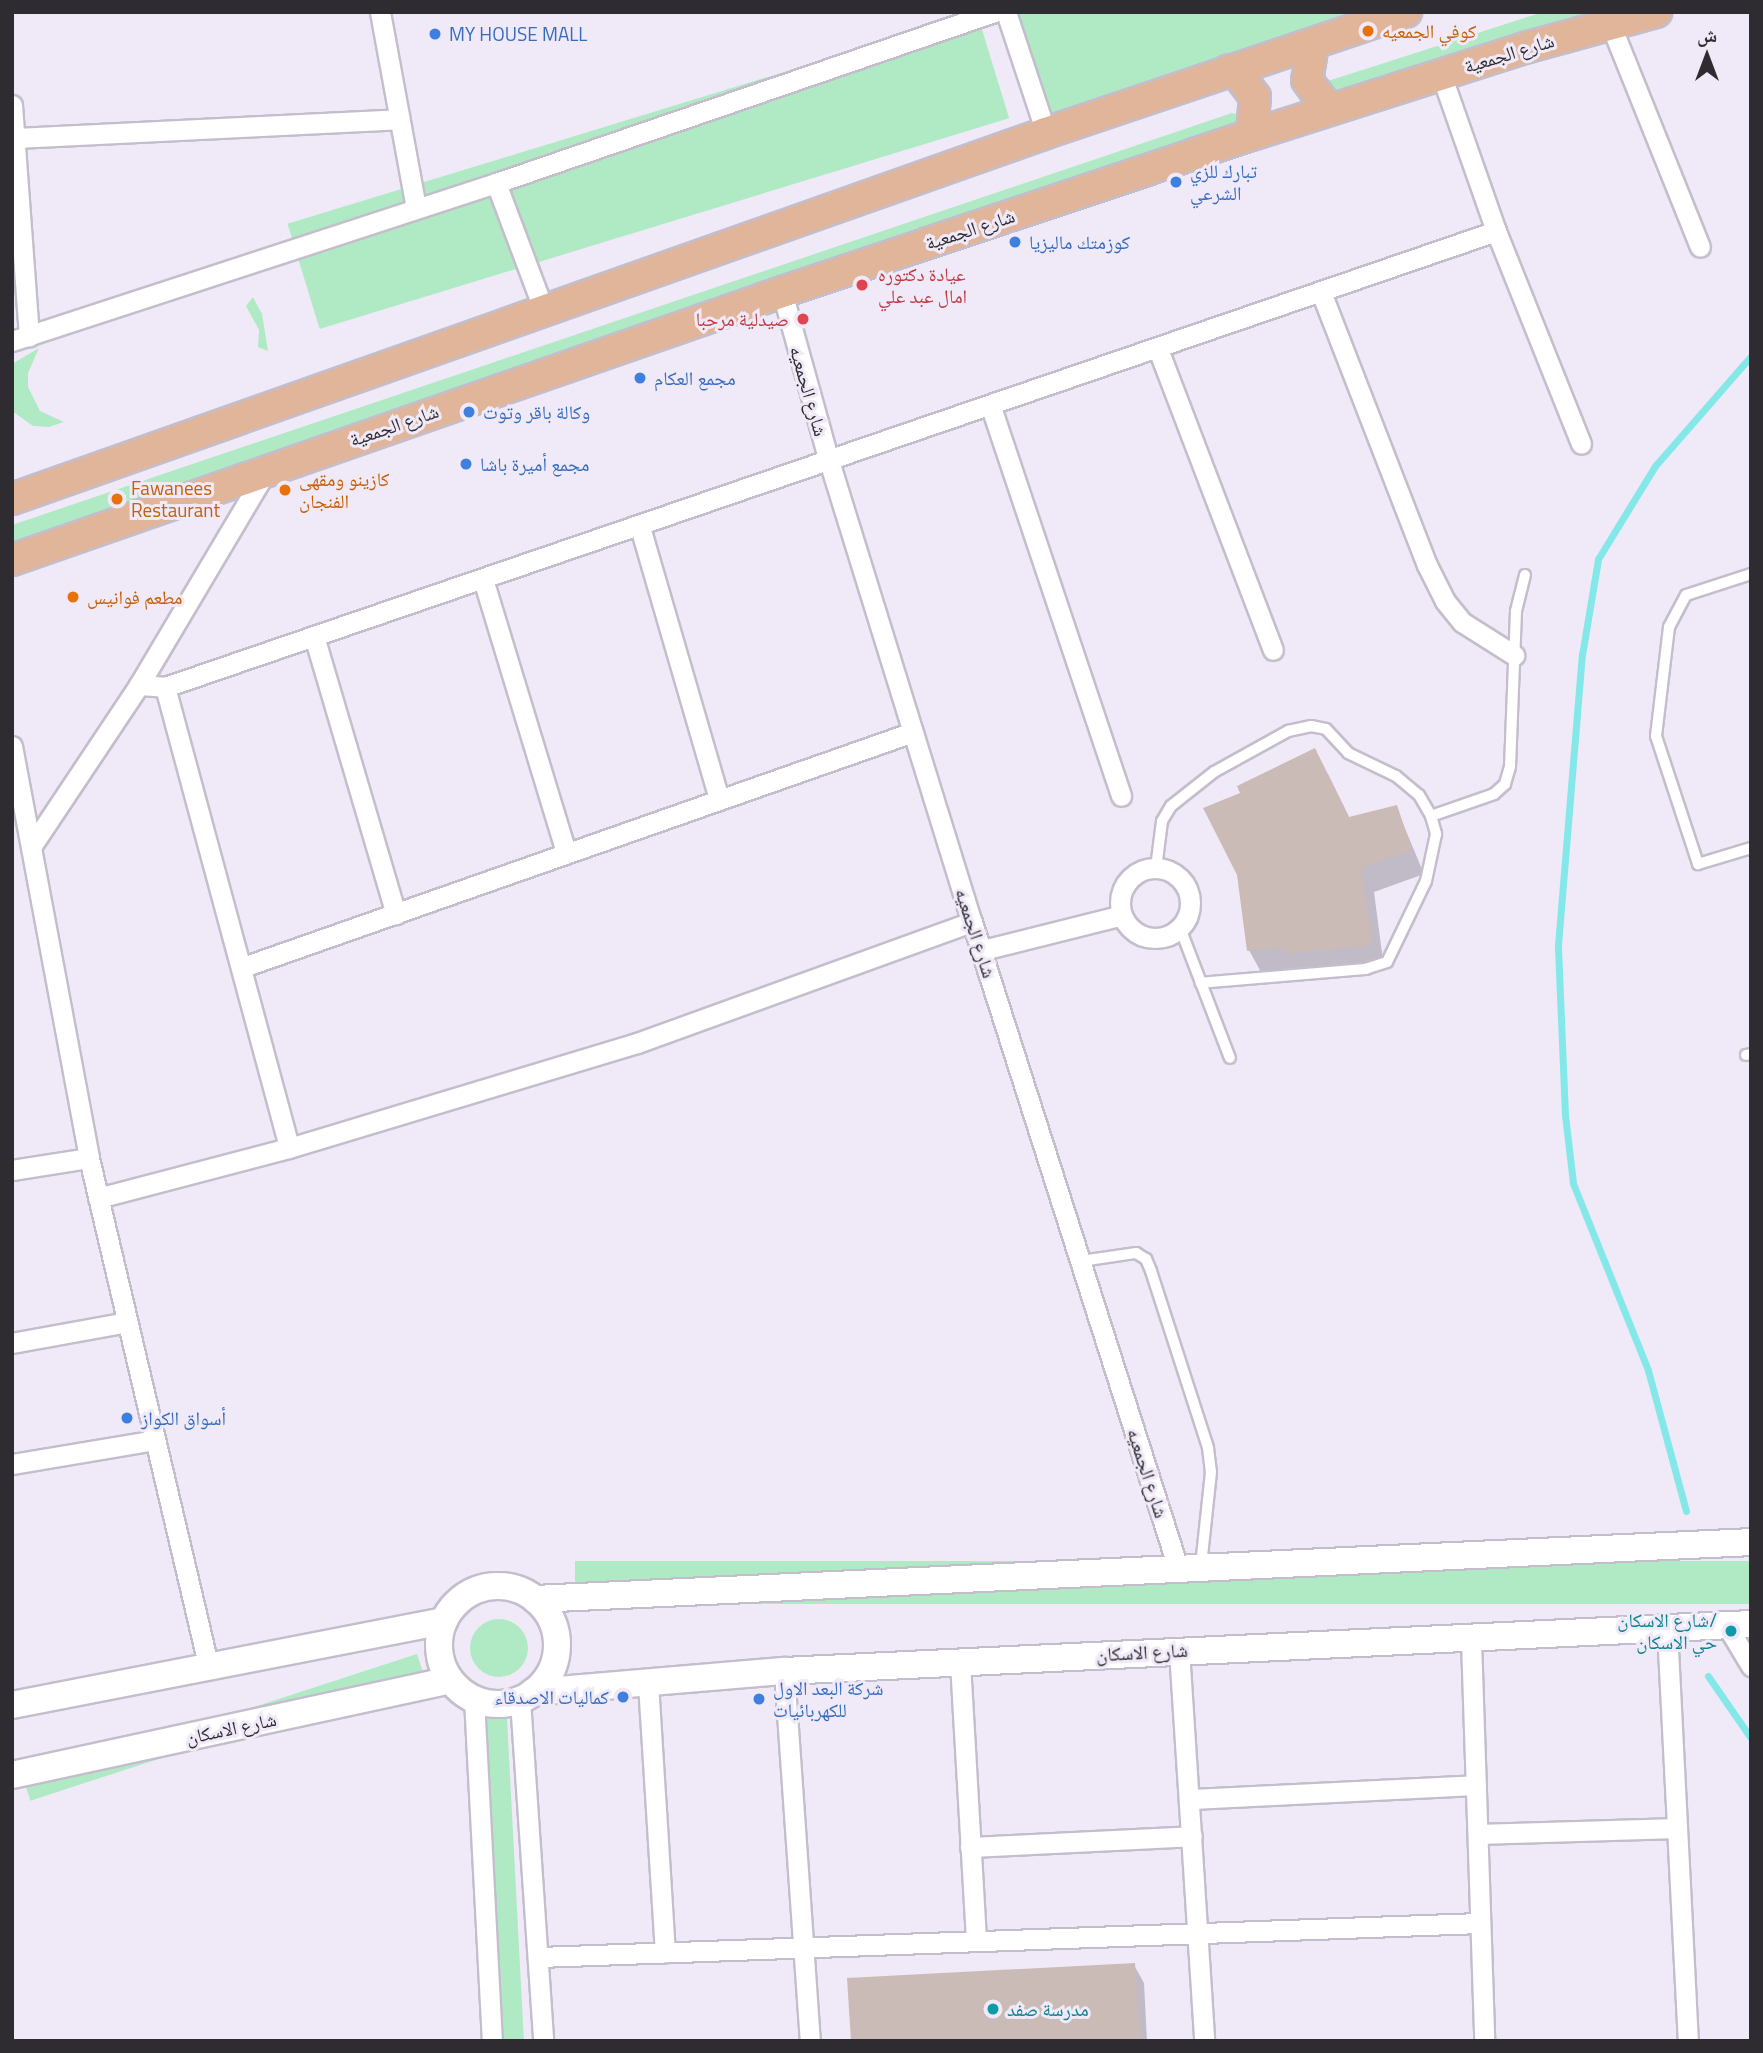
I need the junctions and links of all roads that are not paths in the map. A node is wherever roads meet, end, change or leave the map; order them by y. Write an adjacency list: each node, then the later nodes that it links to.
1 (380, 12): 12 (street)
2 (994, 12): 16 (street)
3 (1006, 12): 13 (street)
4 (1406, 12): 7 (main road)
5 (1656, 12): 6 (main road, شارع الجمعية)
6 (1610, 23): 9 (main road, شارع الجمعية); 19 (street)
7 (1313, 44): 8 (main road); 11 (main road)
8 (1229, 70): 13 (main road); 14 (main road)
9 (1441, 74): 11 (main road, شارع الجمعية); 18 (street)
10 (12, 105): 15 (street)
11 (1329, 110): 14 (main road, شارع الجمعية)
12 (400, 119): 15 (street); 17 (street)
13 (1046, 134): 22 (main road)
14 (1252, 135): 20 (main road, شارع الجمعية)
15 (15, 138): 23 (street)
16 (496, 183): 17 (street); 22 (street)
17 (416, 208): 23 (street)
18 (1496, 231): 21 (street); 26 (street)
19 (1700, 247)
20 (782, 292): 27 (street, شارع الجمعيه); 28 (main road, شارع الجمعية)
21 (1321, 292): 24 (street); 37 (street)
22 (544, 311): 29 (main road)
23 (20, 339)
24 (1158, 349): 25 (street); 36 (street)
25 (991, 407): 27 (street); 42 (street)
26 (1581, 444)
27 (829, 461): 30 (street); 40 (street, شارع الجمعيه)
28 (267, 469): 31 (main road, شارع الجمعية); 38 (street)
29 (12, 499)
30 (640, 527): 34 (street); 43 (street)
31 (12, 560)
32 (1525, 575): 37 (lane)
33 (1751, 575): 46 (lane)
34 (483, 579): 35 (street); 47 (street)
35 (314, 636): 39 (street); 49 (street)
36 (1273, 650)
37 (1514, 655): 44 (lane)
38 (139, 685): 39 (street); 45 (street)
39 (165, 687): 54 (street)
40 (914, 732): 43 (street); 51 (street, شارع الجمعيه)
41 (13, 754): 45 (street)
42 (1121, 796)
43 (719, 799): 47 (street)
44 (1431, 816): 48 (lane); 55 (lane)
45 (31, 847): 58 (street)
46 (1751, 848)
47 (566, 853): 49 (street)
48 (1156, 868): 50 (street); 52 (street)
49 (396, 914): 54 (street)
50 (1122, 915): 52 (street); 53 (street)
51 (972, 922): 53 (street, شارع الجمعيه); 57 (street)
52 (1180, 928): 55 (lane)
53 (983, 950): 61 (street, شارع الجمعيه)
54 (243, 967): 57 (street)
55 (1201, 983): 56 (lane)
56 (1230, 1058)
57 (289, 1148): 60 (street)
58 (89, 1158): 59 (street); 60 (street)
59 (12, 1170)
60 (98, 1198): 62 (street)
61 (1081, 1261): 67 (street, شارع الجمعيه); 67 (lane)
62 (127, 1322): 63 (street); 64 (street)
63 (12, 1343)
64 (155, 1440): 65 (street); 75 (street)
65 (12, 1464)
66 (1751, 1542): 67 (main road)
67 (1190, 1571): 68 (main road)
68 (535, 1599): 69 (main road); 80 (main road)
69 (444, 1622): 75 (main road); 78 (main road)
70 (1739, 1625): 71 (main road, شارع الاسكان); 76 (street)
71 (1667, 1629): 72 (main road, شارع الاسكان); 86 (street)
72 (1471, 1640): 73 (main road, شارع الاسكان); 84 (street)
73 (1179, 1650): 74 (main road, شارع الاسكان); 85 (street)
74 (960, 1662): 77 (main road, شارع الاسكان); 89 (street)
75 (208, 1664): 82 (main road)
76 (1751, 1667)
77 (784, 1671): 79 (main road, شارع الاسكان); 93 (street)
78 (450, 1680): 81 (main road); 83 (main road, شارع الاسكان)
79 (648, 1683): 80 (main road, شارع الاسكان); 94 (street)
80 (526, 1696): 81 (main road); 95 (street)
81 (474, 1699): 97 (street)
82 (12, 1705)
83 (12, 1775)
84 (1476, 1786): 85 (street); 87 (street)
85 (1191, 1799): 88 (street)
86 (1677, 1828): 87 (street); 101 (street)
87 (1478, 1834): 90 (street)
88 (1192, 1836): 89 (street); 91 (street)
89 (970, 1847): 92 (street)
90 (1480, 1923): 91 (street); 96 (street)
91 (1198, 1933): 92 (street); 100 (street)
92 (976, 1941): 93 (street)
93 (805, 1948): 94 (street); 99 (street)
94 (665, 1952): 95 (street)
95 (539, 1957): 98 (street)
96 (1477, 2040)
97 (492, 2041)
98 (543, 2041)
99 (810, 2041)
100 (1204, 2041)
101 (1688, 2041)

